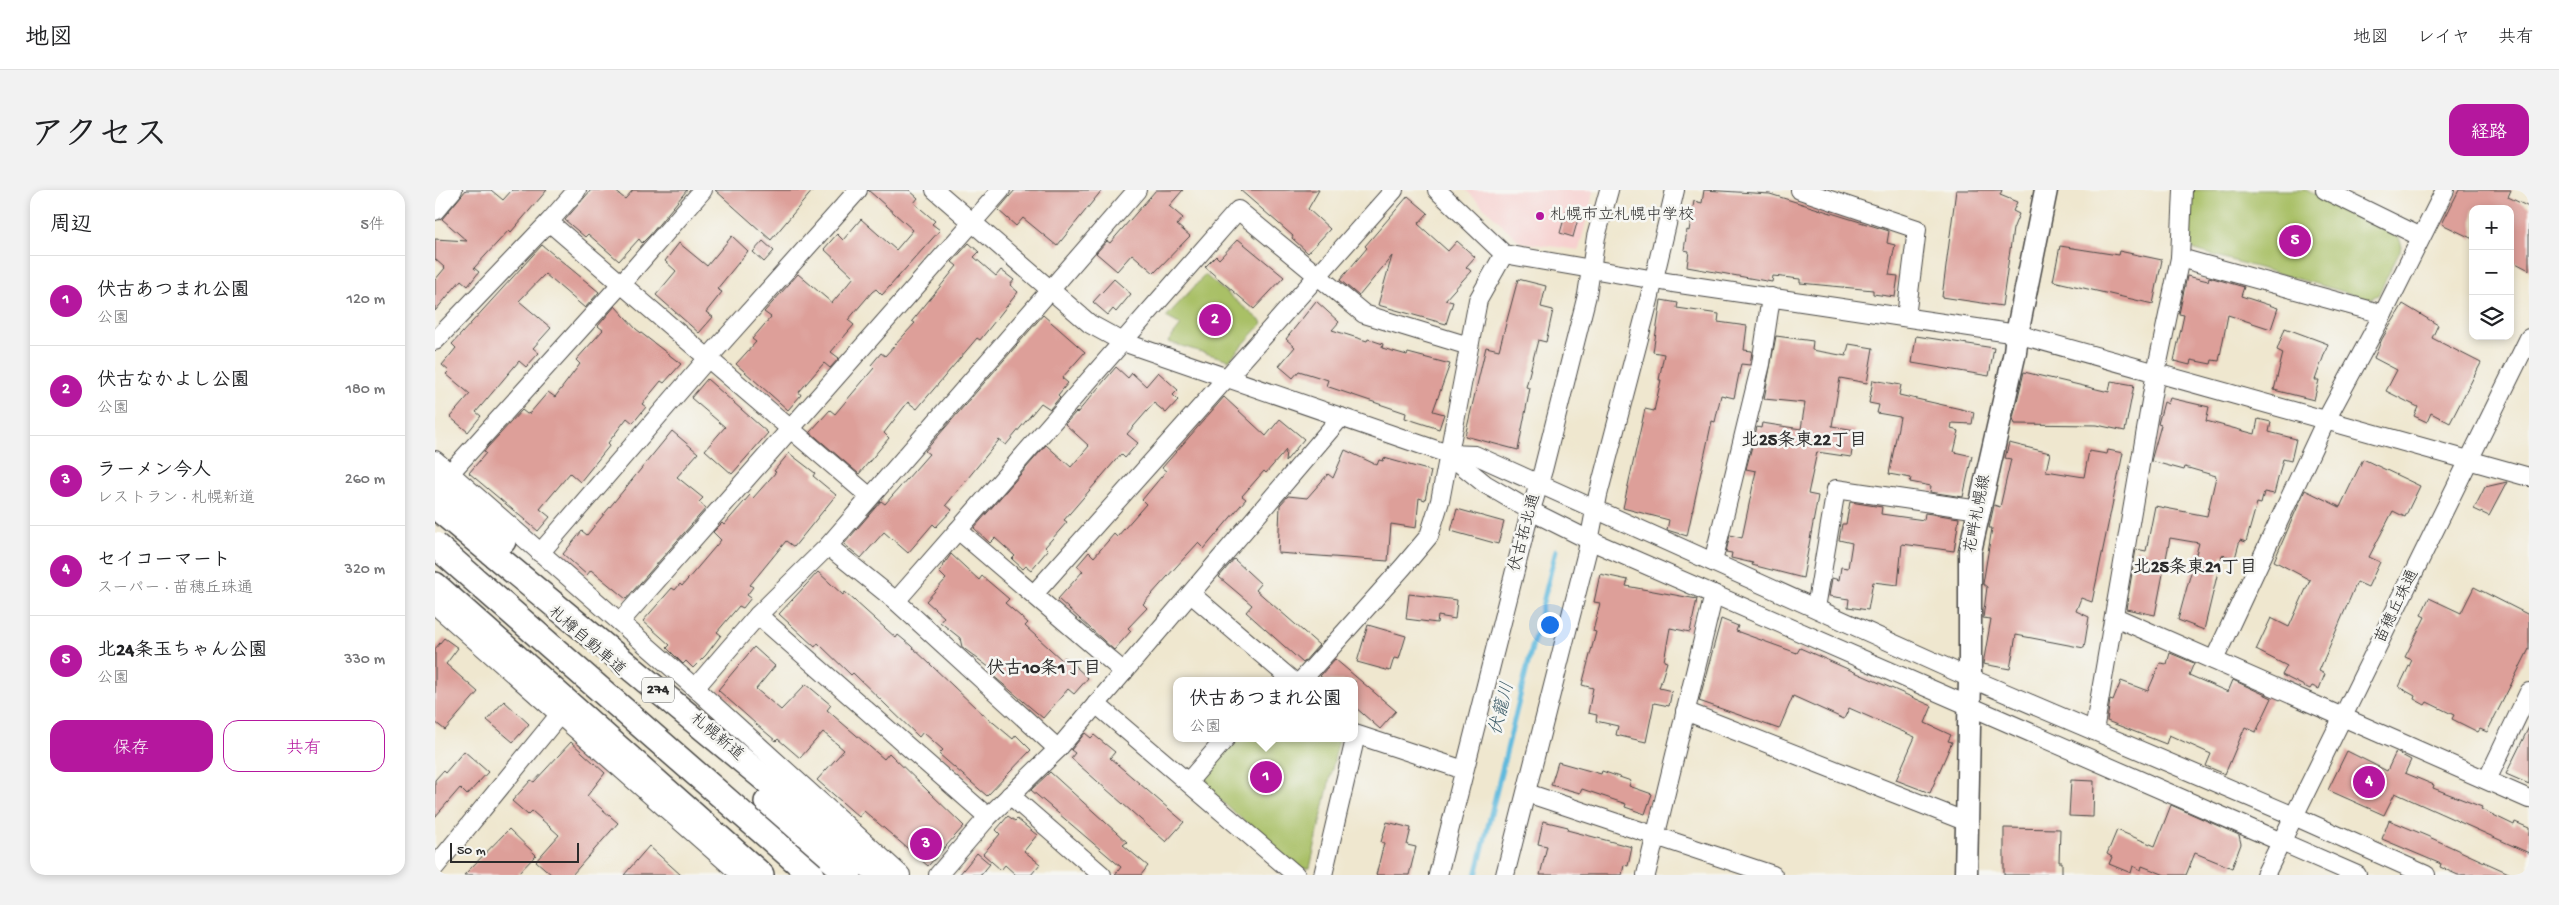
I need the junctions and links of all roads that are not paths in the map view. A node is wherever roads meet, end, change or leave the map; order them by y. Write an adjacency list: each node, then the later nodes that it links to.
1 (453, 190): 17 (street)
2 (577, 190): 18 (street)
3 (703, 190): 26 (street)
4 (858, 190): 36 (street)
5 (935, 190): 19 (street)
6 (1001, 190): 19 (street)
7 (1137, 190): 27 (street)
8 (1394, 190): 24 (street)
9 (1437, 190): 21 (street)
10 (1609, 190): 23 (street, 伏古拓北通)
11 (1675, 190): 25 (street)
12 (1800, 190): 30 (street)
13 (2047, 190): 31 (main road, 花畔札幌線)
14 (2183, 190): 22 (street)
15 (2325, 190): 20 (street)
16 (2445, 190): 20 (street)
17 (435, 211)
18 (549, 222): 26 (street); 32 (street)
19 (972, 222): 27 (street); 41 (street)
20 (2421, 237): 29 (street)
21 (1504, 254): 23 (street); 35 (street)
22 (2180, 258): 29 (street); 37 (street)
23 (1590, 269): 25 (street); 47 (street, 伏古拓北通)
24 (1319, 277): 34 (street); 35 (street); 38 (street)
25 (1654, 280): 28 (street); 50 (street)
26 (621, 284): 36 (street); 45 (street)
27 (1049, 289): 34 (street); 48 (street)
28 (1771, 297): 30 (street); 59 (street)
29 (2383, 314): 40 (street)
30 (1906, 317): 31 (street)
31 (2017, 334): 37 (street); 51 (main road, 花畔札幌線)
32 (436, 336)
33 (2529, 338): 43 (street, 苗穂丘珠通)
34 (1123, 342): 38 (street); 53 (street)
35 (1469, 346): 42 (street)
36 (709, 357): 41 (street); 58 (street)
37 (2156, 372): 40 (street); 68 (street)
38 (1228, 378): 39 (street); 61 (street)
39 (1341, 417): 42 (street); 62 (street)
40 (2327, 420): 43 (street); 70 (street)
41 (791, 429): 48 (street); 69 (street)
42 (1448, 454): 47 (street); 52 (street); 73 (street)
43 (2468, 459): 46 (street); 81 (street, 苗穂丘珠通)
44 (435, 460): 45 (street)
45 (443, 477): 58 (street); 88 (highway)
46 (2529, 477)
47 (1539, 484): 50 (street); 52 (street, 伏古拓北通)
48 (870, 497): 57 (street)
49 (435, 508): 88 (highway, 札幌新道 / 274); 104 (highway, 札樽自動車道)
50 (1595, 510): 55 (street); 59 (street)
51 (1979, 510): 66 (street); 74 (main road, 花畔札幌線)
52 (1531, 511): 55 (street); 87 (street, 伏古拓北通)
53 (958, 530): 61 (street); 64 (street)
54 (435, 537): 102 (highway, 274)
55 (1589, 540): 63 (street); 91 (street)
56 (435, 545): 103 (highway, 札樽自動車道, bridge)
57 (828, 546): 64 (street); 67 (street)
58 (539, 553): 69 (street)
59 (1713, 562): 66 (street)
60 (435, 586): 101 (highway)
61 (1034, 594): 71 (street)
62 (1191, 594): 71 (street); 72 (street)
63 (1714, 594): 78 (street); 79 (street)
64 (895, 601): 86 (street)
65 (435, 605): 80 (street)
66 (1816, 608): 74 (street)
67 (759, 615): 75 (street); 95 (street)
68 (2115, 617): 70 (street); 82 (street)
69 (620, 622): 75 (street)
70 (2214, 660): 81 (street)
71 (1124, 672): 77 (street)
72 (1283, 677)
73 (1305, 677)
74 (1970, 678): 78 (main road, 花畔札幌線); 82 (street)
75 (695, 688): 106 (street)
76 (2529, 692): 89 (street)
77 (1097, 704): 86 (street); 90 (street)
78 (1970, 705): 96 (main road, 花畔札幌線); 98 (street)
79 (1685, 710): 96 (street); 97 (street)
80 (561, 714): 99 (street); 100 (street)
81 (2344, 716): 89 (street); 94 (street, 苗穂丘珠通)
82 (2094, 731): 94 (street)
83 (1358, 735): 87 (street)
84 (1223, 742): 90 (street)
85 (1353, 742): 110 (street)
86 (1058, 748): 92 (street)
87 (1464, 770): 111 (street, 伏古拓北通)
88 (763, 778): 105 (highway, 札幌新道 / 274)
89 (2487, 780): 93 (street)
90 (1188, 782): 109 (street)
91 (1527, 793): 97 (street); 112 (street)
92 (1010, 795): 95 (street); 108 (street)
93 (2529, 799)
94 (2294, 816): 98 (street, 苗穂丘珠通); 118 (street)
95 (988, 817): 107 (street)
96 (1967, 822): 115 (main road, 花畔札幌線)
97 (1655, 835): 113 (street); 114 (street)
98 (2281, 842): 116 (street, 苗穂丘珠通); 117 (street)
99 (435, 866)
100 (741, 875)
101 (761, 875)
102 (799, 875)
103 (812, 875)
104 (849, 875)
105 (881, 875)
106 (901, 875)
107 (938, 875)
108 (1102, 875)
109 (1296, 875)
110 (1323, 875)
111 (1438, 875)
112 (1505, 875)
113 (1646, 875)
114 (1773, 875)
115 (1966, 875)
116 (2265, 875)
117 (2357, 875)
118 (2426, 875)

